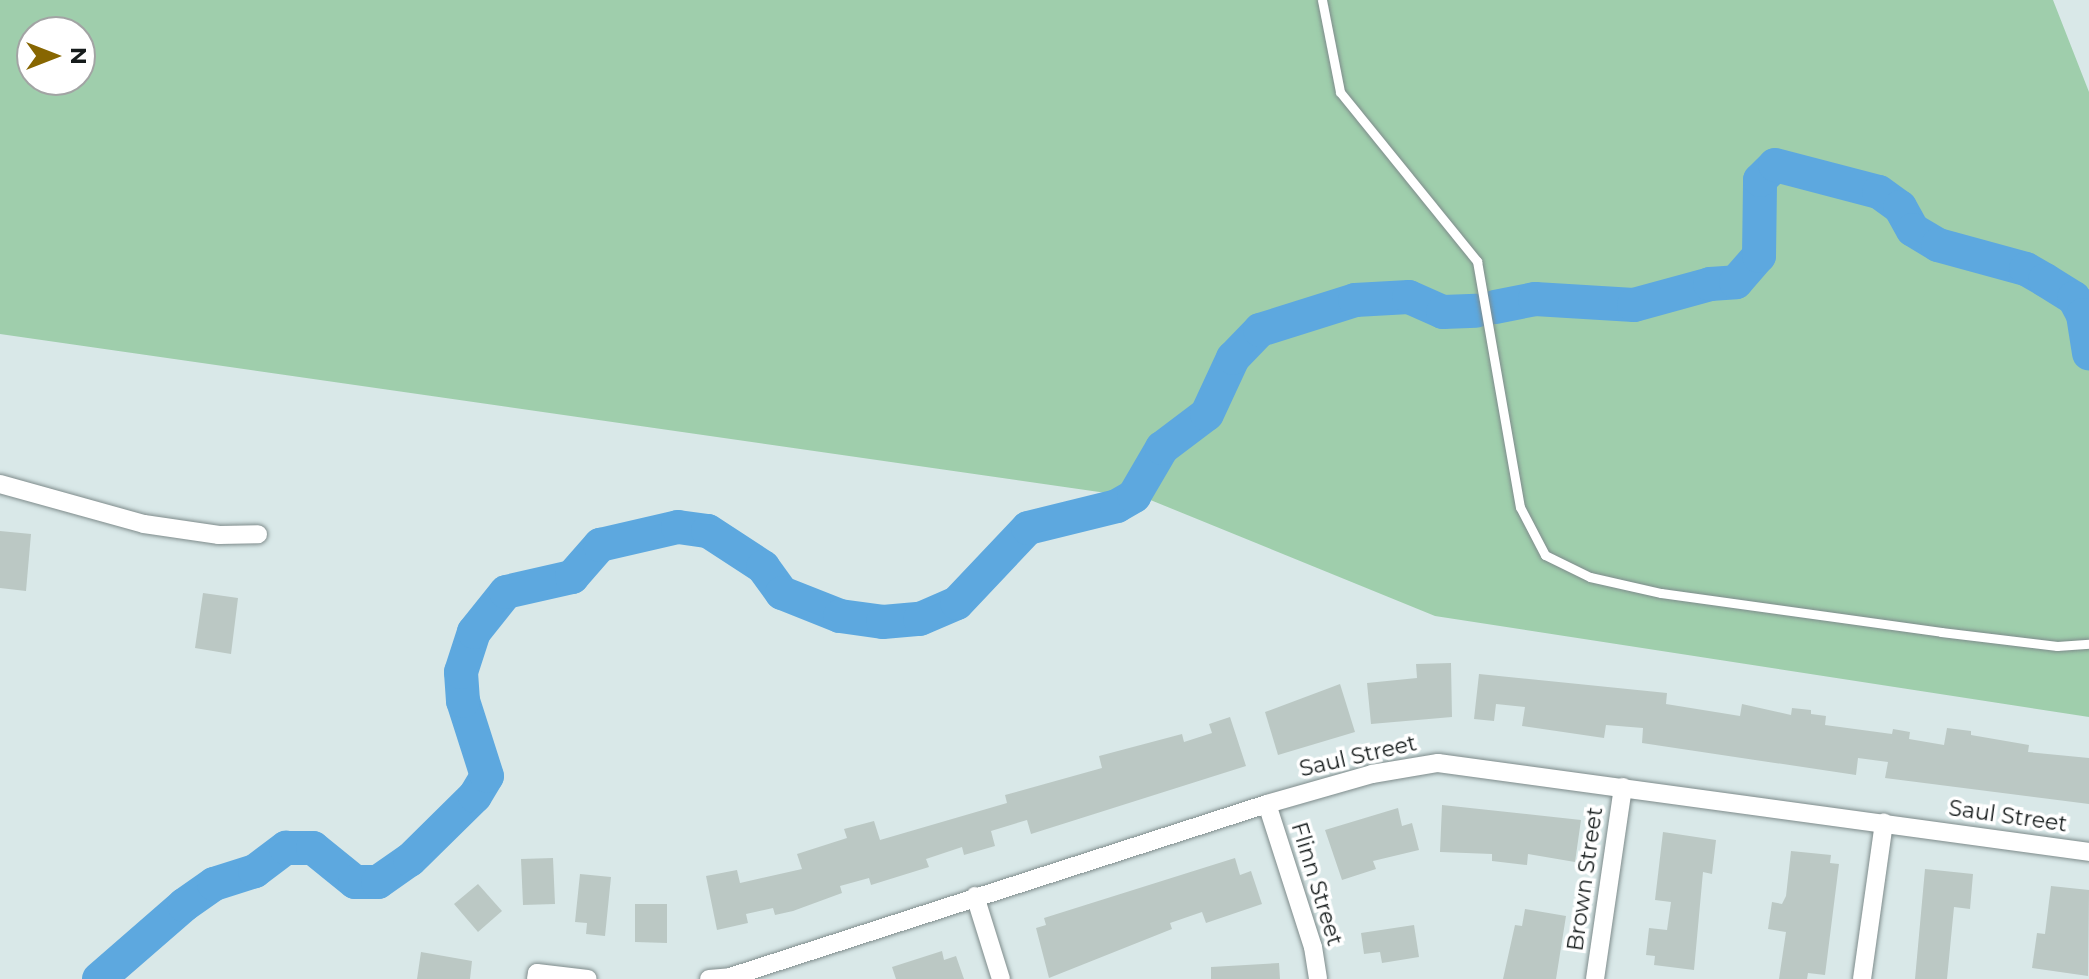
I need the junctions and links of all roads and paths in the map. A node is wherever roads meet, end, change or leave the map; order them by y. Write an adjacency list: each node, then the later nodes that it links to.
1 (1322, 0): 4 (lane)
2 (0, 484): 3 (street)
3 (258, 534)
4 (2089, 644)
5 (1623, 787): 6 (street, Saul Street); 7 (street, Saul Street); 16 (street, Brown Street)
6 (1267, 804): 9 (street, Saul Street); 15 (street, Flinn Street)
7 (1884, 823): 8 (street, Saul Street); 17 (street)
8 (2089, 852)
9 (975, 896): 11 (street, Saul Street); 14 (street)
10 (537, 976): 12 (street)
11 (730, 978): 13 (street, Saul Street)
12 (588, 979)
13 (709, 979)
14 (1001, 979)
15 (1318, 979)
16 (1595, 979)
17 (1862, 979)

